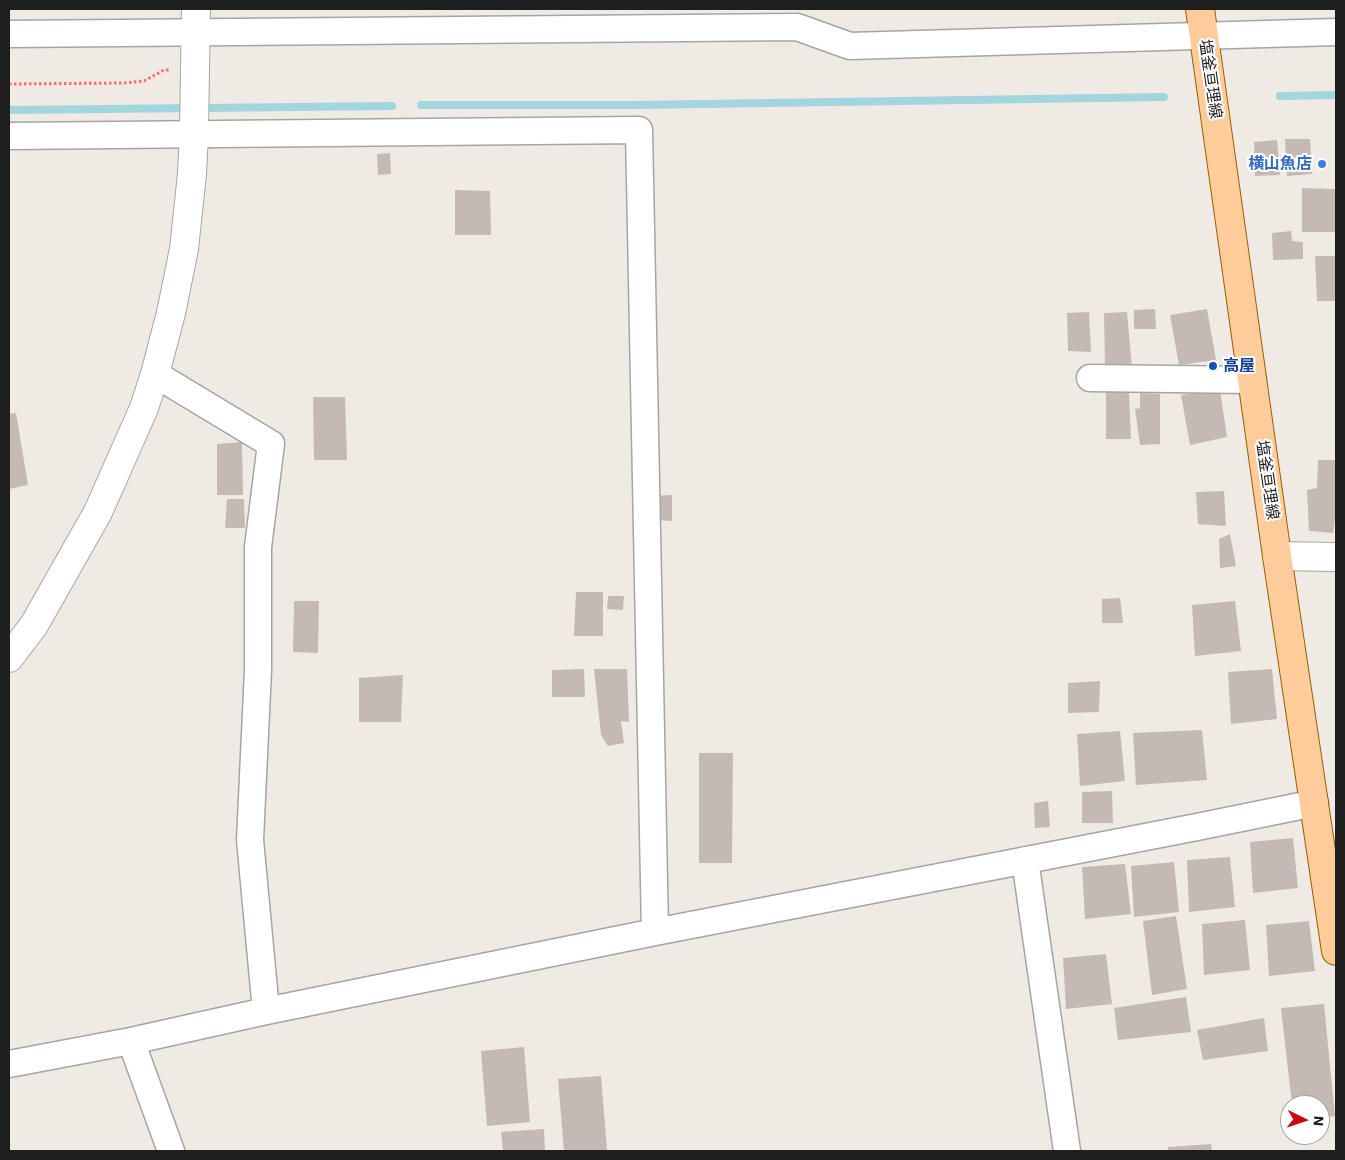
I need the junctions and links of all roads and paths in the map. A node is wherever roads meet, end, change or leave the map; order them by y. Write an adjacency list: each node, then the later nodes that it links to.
1 (626, 19): 2 (street); 3 (street)
2 (196, 20): 5 (street); 6 (street)
3 (1202, 22): 4 (street); 12 (main road, 塩釜亘理線)
4 (1336, 32)
5 (9, 34)
6 (196, 74): 7 (path); 8 (street)
7 (9, 84)
8 (194, 129): 9 (street); 10 (street); 18 (street)
9 (9, 136)
10 (155, 374): 15 (street); 20 (street)
11 (1090, 378): 12 (street)
12 (1252, 380): 13 (main road, 塩釜亘理線)
13 (1277, 556): 14 (street); 16 (main road, 塩釜亘理線)
14 (1336, 557)
15 (9, 658)
16 (1315, 803): 17 (street); 19 (main road, 塩釜亘理線)
17 (1025, 860): 18 (street); 24 (street)
18 (654, 932): 20 (street)
19 (1336, 951)
20 (266, 1011): 21 (street)
21 (131, 1041): 22 (street); 23 (street)
22 (9, 1064)
23 (171, 1151)
24 (1067, 1151)

